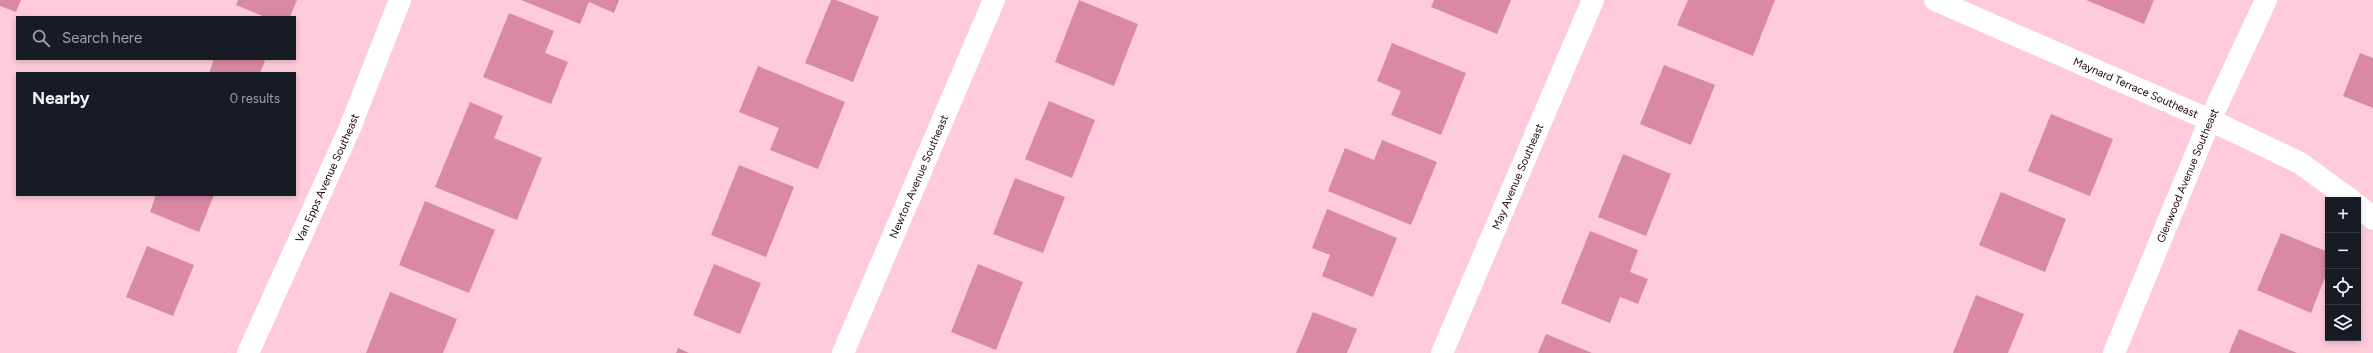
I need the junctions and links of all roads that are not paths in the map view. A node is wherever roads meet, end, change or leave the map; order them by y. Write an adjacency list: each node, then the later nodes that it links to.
1 (400, 0): 10 (street, Van Epps Avenue Southeast)
2 (994, 0): 11 (street, Newton Avenue Southeast)
3 (1592, 0): 12 (street, May Avenue Southeast)
4 (1935, 0): 6 (street, Maynard Terrace Southeast)
5 (2266, 0): 6 (street, Glenwood Avenue Southeast)
6 (2210, 120): 7 (street, Maynard Terrace Southeast); 13 (street, Glenwood Avenue Southeast)
7 (2347, 197)
8 (2361, 208): 9 (street)
9 (2373, 219)
10 (248, 353)
11 (842, 353)
12 (1442, 353)
13 (2114, 353)

